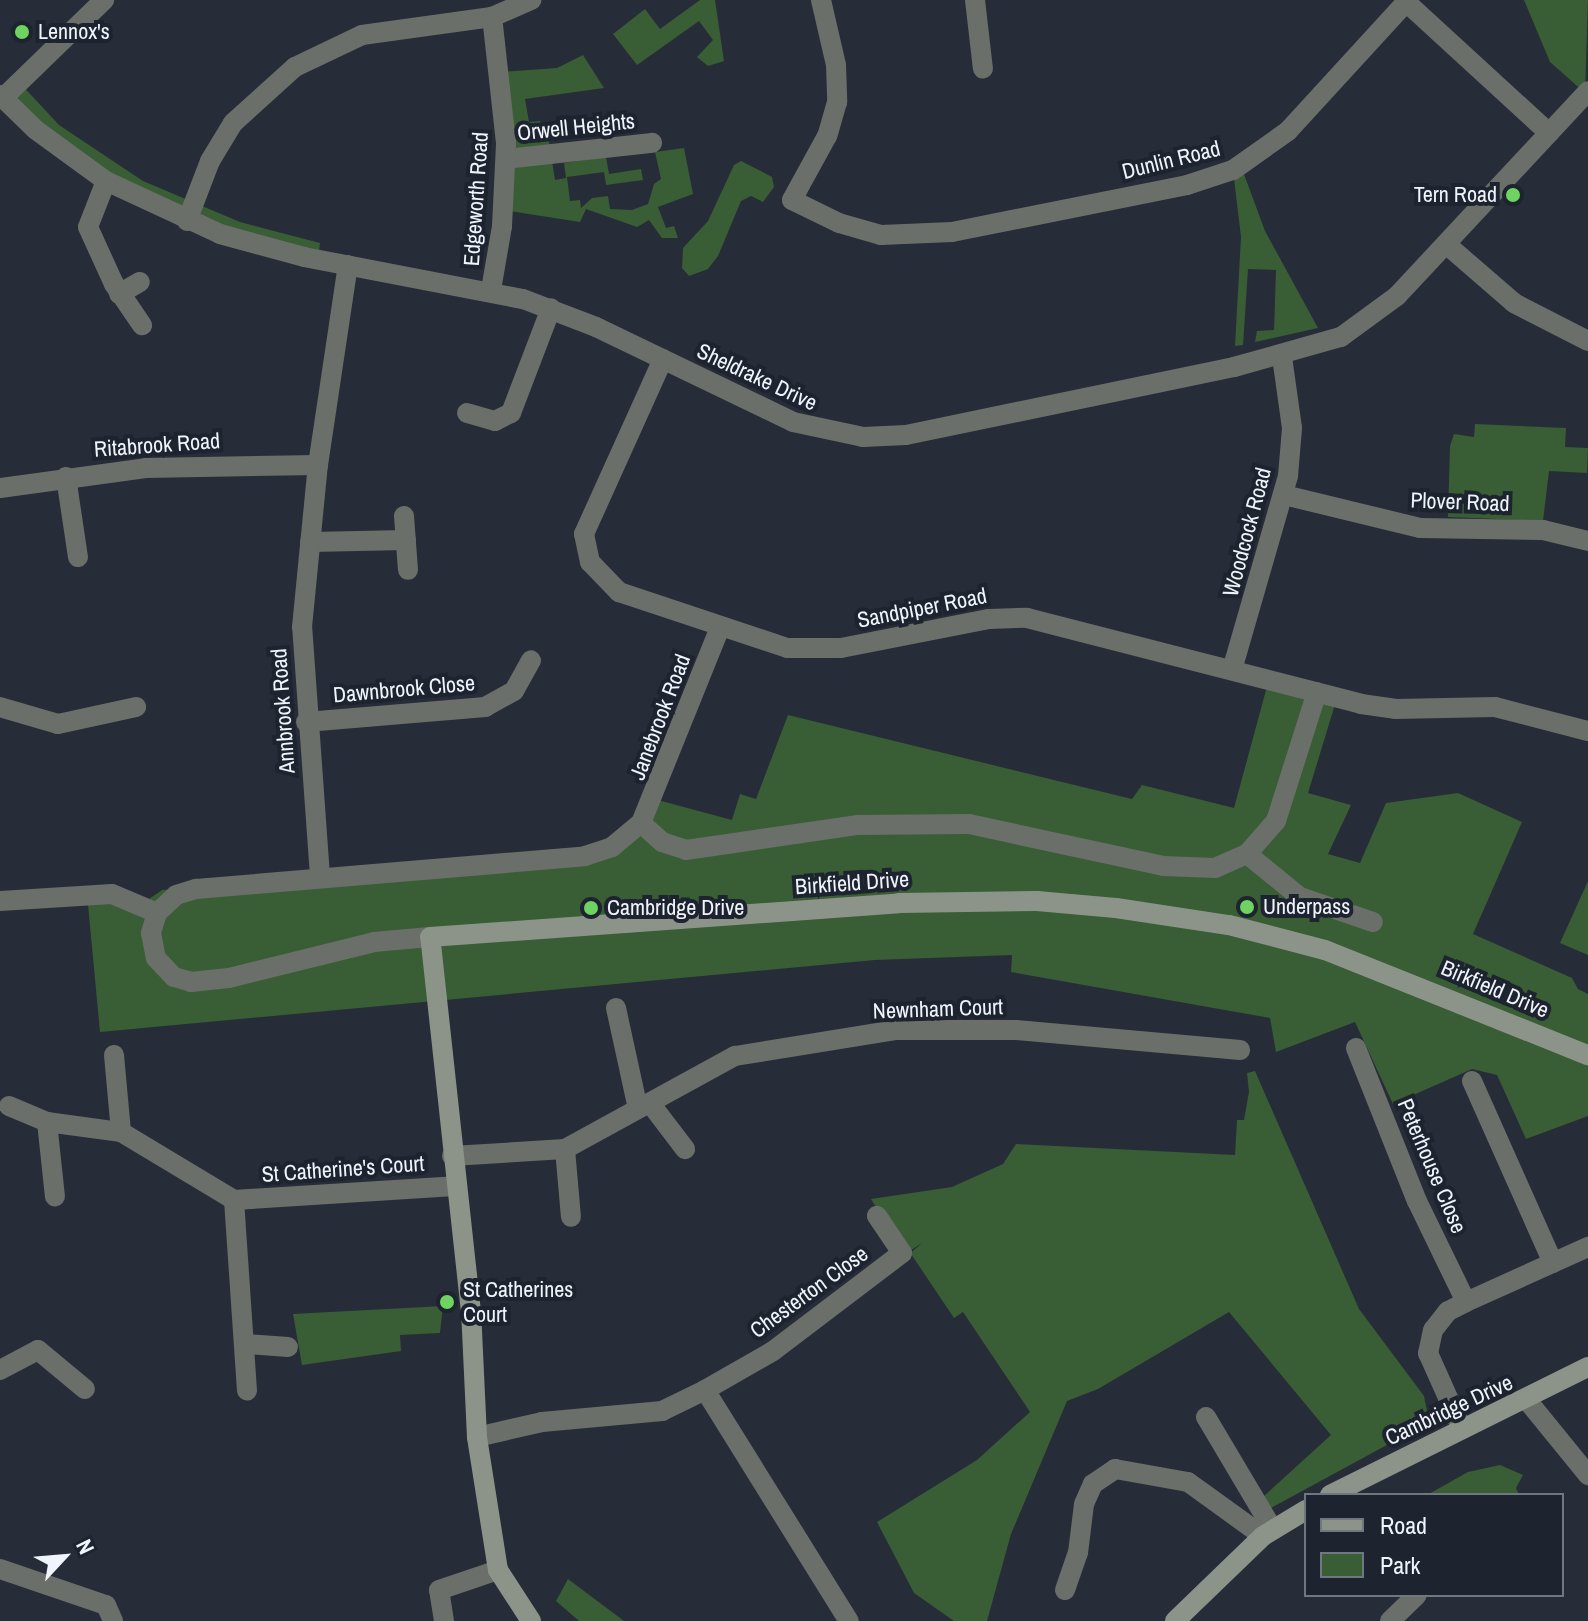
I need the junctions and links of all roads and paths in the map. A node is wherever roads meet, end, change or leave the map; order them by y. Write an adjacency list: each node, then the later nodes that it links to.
1 (104, 0): 9 (street)
2 (531, 0): 6 (street)
3 (821, 0): 5 (street, Dunlin Road)
4 (975, 0): 7 (street)
5 (1407, 1): 10 (street, Dunlin Road)
6 (492, 17): 12 (street, Edgeworth Road); 14 (street)
7 (983, 69)
8 (1588, 91): 10 (street, Sheldrake Drive)
9 (2, 96): 13 (street, Sheldrake Drive)
10 (1549, 133): 15 (street, Sheldrake Drive)
11 (652, 143): 12 (street, Orwell Heights)
12 (506, 159): 18 (street, Edgeworth Road)
13 (106, 181): 14 (street, Sheldrake Drive); 19 (street)
14 (187, 221): 16 (street, Sheldrake Drive)
15 (1446, 244): 22 (street); 23 (street, Sheldrake Drive)
16 (348, 265): 18 (street, Sheldrake Drive); 26 (street, Annbrook Road)
17 (140, 282): 19 (street)
18 (491, 290): 20 (street, Sheldrake Drive)
19 (119, 294): 21 (street)
20 (551, 308): 24 (street, Sheldrake Drive); 25 (street)
21 (142, 325)
22 (1588, 341)
23 (1282, 357): 24 (street, Sheldrake Drive); 29 (street, Woodcock Road)
24 (663, 359): 36 (street, Sandpiper Road)
25 (467, 413)
26 (318, 465): 27 (street, Ritabrook Road); 34 (street, Annbrook Road)
27 (66, 477): 28 (street, Ritabrook Road); 31 (street)
28 (0, 488)
29 (1284, 495): 33 (street, Plover Road); 38 (street, Woodcock Road)
30 (404, 516): 32 (street)
31 (96, 536)
32 (406, 540): 34 (street); 35 (street)
33 (1588, 541)
34 (310, 542): 42 (street, Annbrook Road)
35 (408, 570)
36 (720, 627): 38 (street, Sandpiper Road); 44 (street, Janebrook Road)
37 (531, 660): 42 (street, Dawnbrook Close)
38 (1232, 670): 39 (street, Sandpiper Road)
39 (1317, 692): 43 (street, Sandpiper Road); 45 (street)
40 (0, 707): 41 (street)
41 (136, 707)
42 (306, 722): 46 (street, Annbrook Road)
43 (1588, 731)
44 (641, 823): 45 (street); 46 (street)
45 (1247, 854): 49 (street)
46 (320, 876): 48 (street)
47 (0, 901): 48 (street)
48 (157, 913): 50 (street, Birkfield Drive)
49 (1373, 922)
50 (430, 937): 55 (street, Birkfield Drive); 63 (street)
51 (616, 1008): 58 (street)
52 (1356, 1048): 71 (street, Peterhouse Close)
53 (1240, 1050): 58 (street, Newnham Court)
54 (114, 1055): 60 (street)
55 (1588, 1055)
56 (1472, 1081): 70 (street)
57 (9, 1106): 59 (street, St Catherine's Court)
58 (644, 1106): 61 (street, Newnham Court); 62 (street)
59 (47, 1122): 60 (street, St Catherine's Court); 65 (street)
60 (121, 1132): 66 (street, St Catherine's Court)
61 (565, 1149): 63 (street, Newnham Court); 68 (street)
62 (685, 1149)
63 (452, 1156): 64 (street)
64 (455, 1186): 66 (street, St Catherine's Court); 82 (street)
65 (55, 1197)
66 (234, 1200): 72 (street, St Catherine's Court)
67 (877, 1216): 77 (street, Chesterton Close)
68 (571, 1217)
69 (1588, 1247): 70 (street)
70 (1553, 1263): 71 (street)
71 (1466, 1302): 81 (street)
72 (246, 1344): 73 (street); 78 (street, St Catherine's Court)
73 (288, 1347)
74 (1588, 1367): 79 (street, Cambridge Drive)
75 (0, 1370): 76 (street)
76 (85, 1389)
77 (705, 1390): 82 (street, Chesterton Close); 94 (street)
78 (247, 1391)
79 (1527, 1400): 81 (street, Cambridge Drive); 83 (street)
80 (1206, 1417): 86 (street)
81 (1462, 1429): 84 (street, Cambridge Drive)
82 (477, 1437): 88 (street)
83 (1588, 1475)
84 (1334, 1493)
85 (1304, 1511): 86 (street)
86 (1268, 1533): 89 (street); 95 (street)
87 (0, 1569): 91 (street)
88 (498, 1570): 92 (street); 93 (street)
89 (1065, 1590)
90 (1415, 1597): 96 (street)
91 (113, 1621)
92 (444, 1621)
93 (531, 1621)
94 (849, 1621)
95 (1175, 1621)
96 (1390, 1621)

